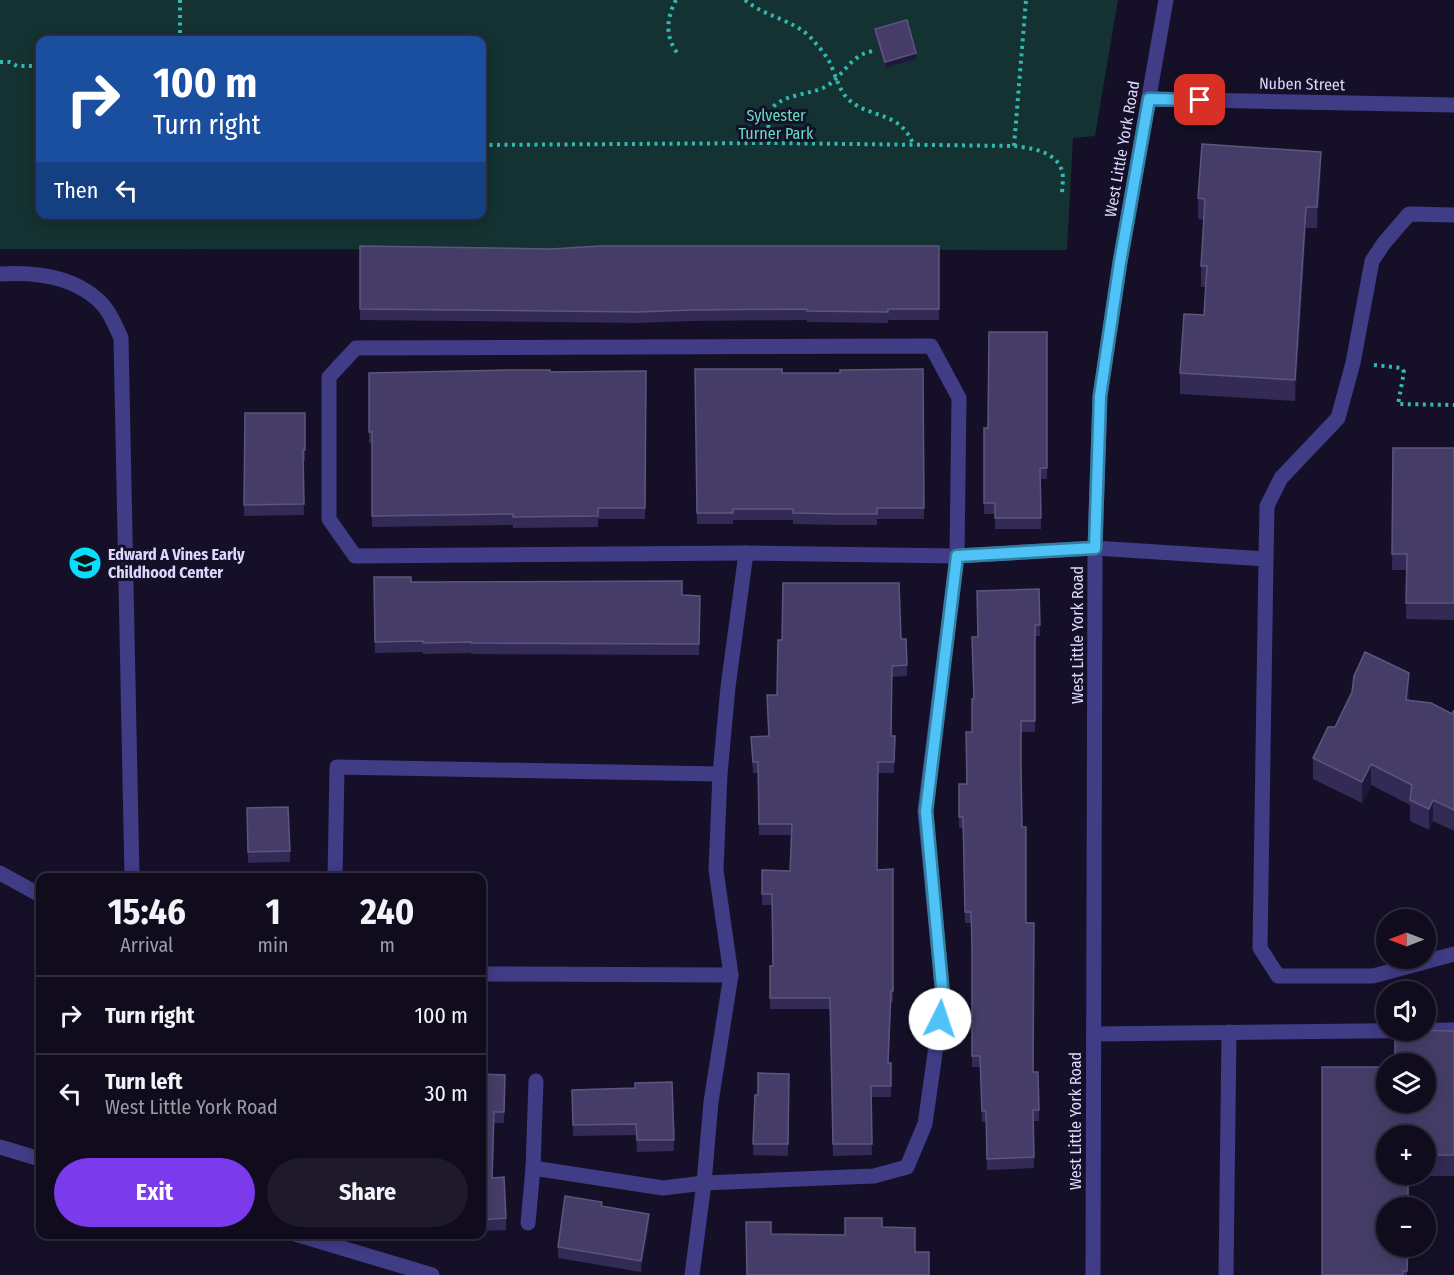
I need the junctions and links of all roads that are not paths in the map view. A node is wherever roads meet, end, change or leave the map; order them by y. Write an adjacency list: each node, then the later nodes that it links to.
1 (1166, 0): 2 (street, West Little York Road)
2 (1149, 99): 3 (street, Nuben Street); 6 (street, West Little York Road)
3 (1454, 105)
4 (1454, 215): 9 (street)
5 (0, 274): 12 (street)
6 (1095, 548): 8 (street); 9 (street); 20 (street, West Little York Road)
7 (746, 553): 8 (street); 8 (street); 10 (street)
8 (957, 556): 25 (street)
9 (1266, 559): 15 (street)
10 (720, 774): 13 (street); 17 (street)
11 (0, 873): 14 (street)
12 (132, 873)
13 (335, 873)
14 (36, 893)
15 (1454, 954)
16 (486, 974): 17 (street)
17 (731, 975): 25 (street)
18 (1454, 1030): 19 (street)
19 (1229, 1032): 20 (street); 31 (street)
20 (1094, 1034): 30 (street, West Little York Road)
21 (536, 1081): 24 (street)
22 (0, 1147): 23 (street)
23 (36, 1158)
24 (533, 1168): 25 (street); 26 (street)
25 (704, 1183): 29 (street)
26 (528, 1223)
27 (312, 1239): 28 (street)
28 (432, 1275)
29 (692, 1275)
30 (1093, 1275)
31 (1226, 1275)

